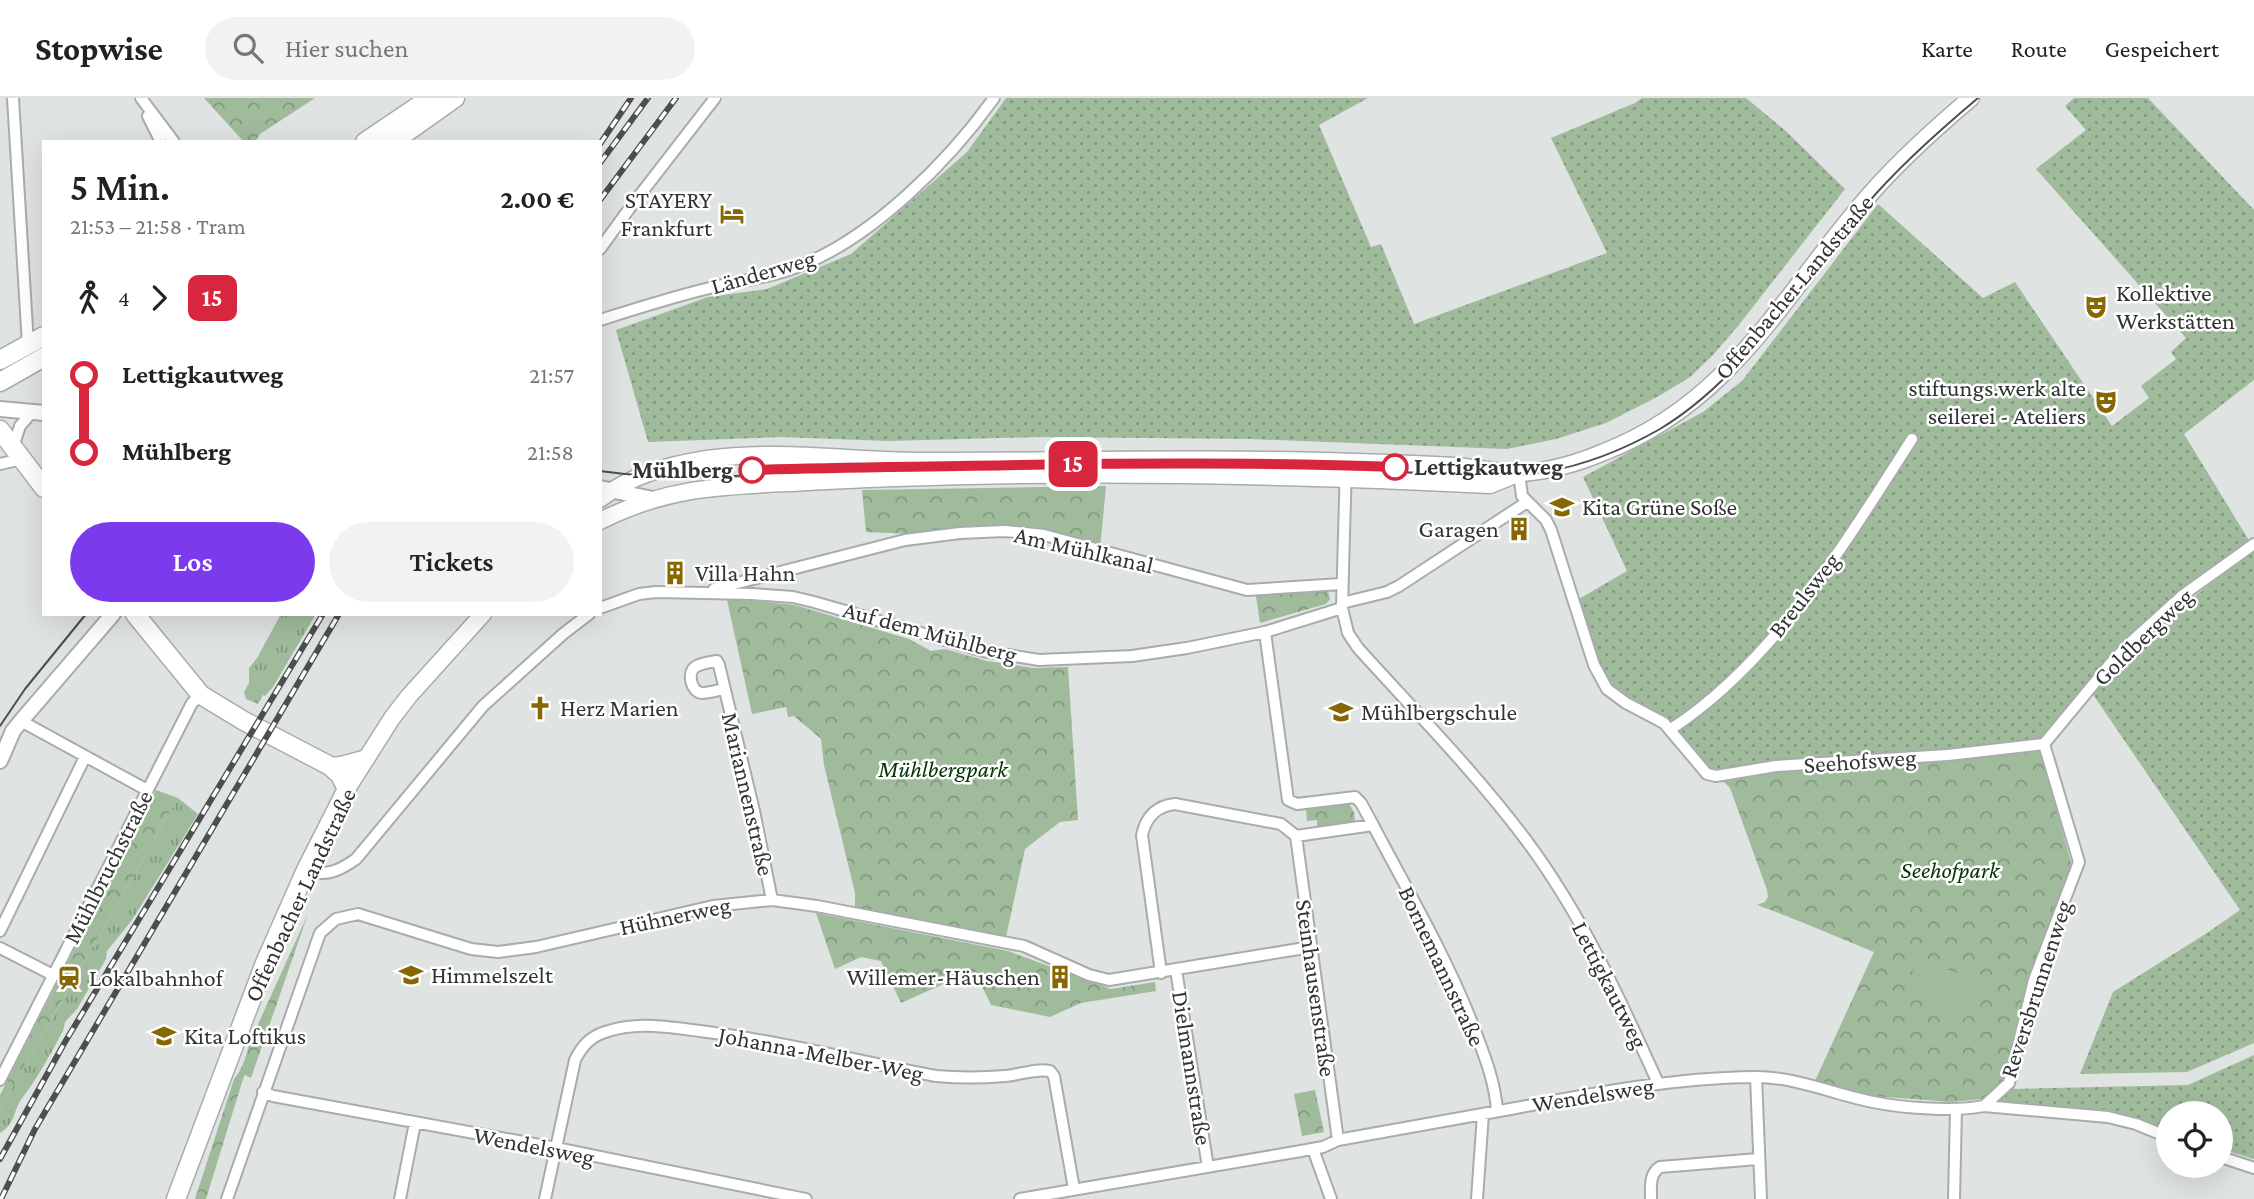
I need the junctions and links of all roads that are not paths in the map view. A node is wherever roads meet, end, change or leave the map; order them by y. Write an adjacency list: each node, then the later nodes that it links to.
1 (13, 98): 16 (street)
2 (140, 98): 9 (street); 10 (street)
3 (455, 98): 8 (main road)
4 (715, 98): 13 (street)
5 (994, 98): 14 (street, Länderweg)
6 (1971, 98): 28 (main road, Offenbacher Landstraße)
7 (418, 101): 8 (street); 11 (main road)
8 (412, 128): 12 (main road)
9 (160, 140)
10 (172, 140)
11 (368, 140)
12 (396, 140)
13 (602, 246)
14 (602, 319)
15 (42, 337): 16 (main road)
16 (28, 345): 18 (main road)
17 (42, 358): 19 (main road)
18 (0, 360)
19 (0, 382)
20 (0, 410): 21 (street)
21 (38, 412): 24 (street)
22 (0, 430): 24 (main road)
23 (1912, 439): 48 (street, Breulsweg)
24 (18, 453): 26 (street); 30 (main road)
25 (851, 459): 27 (main road, Offenbacher Landstraße); 29 (main road); 31 (main road, Offenbacher Landstraße)
26 (0, 464)
27 (1345, 470): 28 (main road, Offenbacher Landstraße); 29 (main road, Offenbacher Landstraße); 36 (street, Lettigkautweg)
28 (1519, 473): 33 (street)
29 (850, 479): 32 (main road, Offenbacher Landstraße)
30 (42, 485)
31 (604, 493): 32 (street)
32 (653, 499): 34 (main road, Offenbacher Landstraße)
33 (1527, 502): 38 (street, Auf dem Mühlberg); 48 (street)
34 (602, 520)
35 (2254, 544): 49 (street, Goldbergweg)
36 (1341, 584): 37 (street, Am Mühlkanal); 38 (street, Lettigkautweg)
37 (705, 592): 39 (street, Auf dem Mühlberg); 44 (street, Auf dem Mühlberg)
38 (1342, 605): 44 (street, Auf dem Mühlberg); 68 (street, Lettigkautweg)
39 (602, 607)
40 (111, 616): 47 (street)
41 (137, 616): 46 (main road)
42 (481, 616): 51 (main road, Offenbacher Landstraße)
43 (586, 616): 58 (street)
44 (1265, 632): 56 (street, Bornemannstraße)
45 (724, 689): 59 (street, Mariannenstraße)
46 (201, 695): 53 (main road); 55 (street, Mühlbruchstraße)
47 (21, 721): 50 (street); 52 (street)
48 (1671, 729): 49 (street, Seehofsweg)
49 (2044, 744): 70 (street, Reversbrunnenweg)
50 (85, 757): 55 (street); 60 (street)
51 (367, 758): 53 (main road); 54 (main road, Offenbacher Landstraße)
52 (0, 761)
53 (330, 766): 54 (main road)
54 (347, 789): 58 (main road, Offenbacher Landstraße)
55 (147, 790): 65 (street, Mühlbruchstraße)
56 (1373, 825): 57 (street); 72 (street, Bornemannstraße)
57 (1296, 836): 61 (street, Steinhausenstraße); 64 (street, Dielmannstraße)
58 (306, 870): 84 (main road, Offenbacher Landstraße)
59 (772, 900): 64 (street, Hühnerweg); 69 (street, Hühnerweg)
60 (0, 931)
61 (1311, 947): 63 (street, Hühnerweg); 76 (street, Steinhausenstraße)
62 (0, 948): 65 (street)
63 (1176, 970): 64 (street, Hühnerweg); 81 (street, Dielmannstraße)
64 (1161, 973)
65 (53, 975): 67 (street, Mühlbruchstraße)
66 (1756, 1077): 68 (street, Wendelsweg); 71 (street, Wendelsweg); 79 (street)
67 (0, 1080)
68 (1658, 1083): 72 (street, Wendelsweg)
69 (263, 1092): 74 (street, Wendelsweg); 85 (street, Hühnerweg)
70 (1984, 1106): 71 (street, Wendelsweg); 75 (street, Wendelsweg)
71 (1956, 1109): 94 (street)
72 (1497, 1111): 73 (street, Wendelsweg)
73 (1483, 1114): 76 (street, Wendelsweg); 91 (street)
74 (415, 1123): 77 (street, Wendelsweg); 86 (street)
75 (2156, 1132)
76 (1338, 1140): 78 (street, Wendelsweg)
77 (556, 1149): 83 (street, Johanna-Melber-Weg); 87 (street); 88 (street, Wendelsweg)
78 (1312, 1149): 81 (street, Wendelsweg); 90 (street)
79 (1758, 1159): 92 (street); 93 (street)
80 (2233, 1161): 82 (street)
81 (1209, 1167): 83 (street, Wendelsweg)
82 (2254, 1168)
83 (1074, 1189): 89 (street, Wendelsweg)
84 (179, 1199)
85 (228, 1199)
86 (400, 1199)
87 (545, 1199)
88 (806, 1199)
89 (1020, 1199)
90 (1331, 1199)
91 (1477, 1199)
92 (1651, 1199)
93 (1761, 1199)
94 (1954, 1199)

